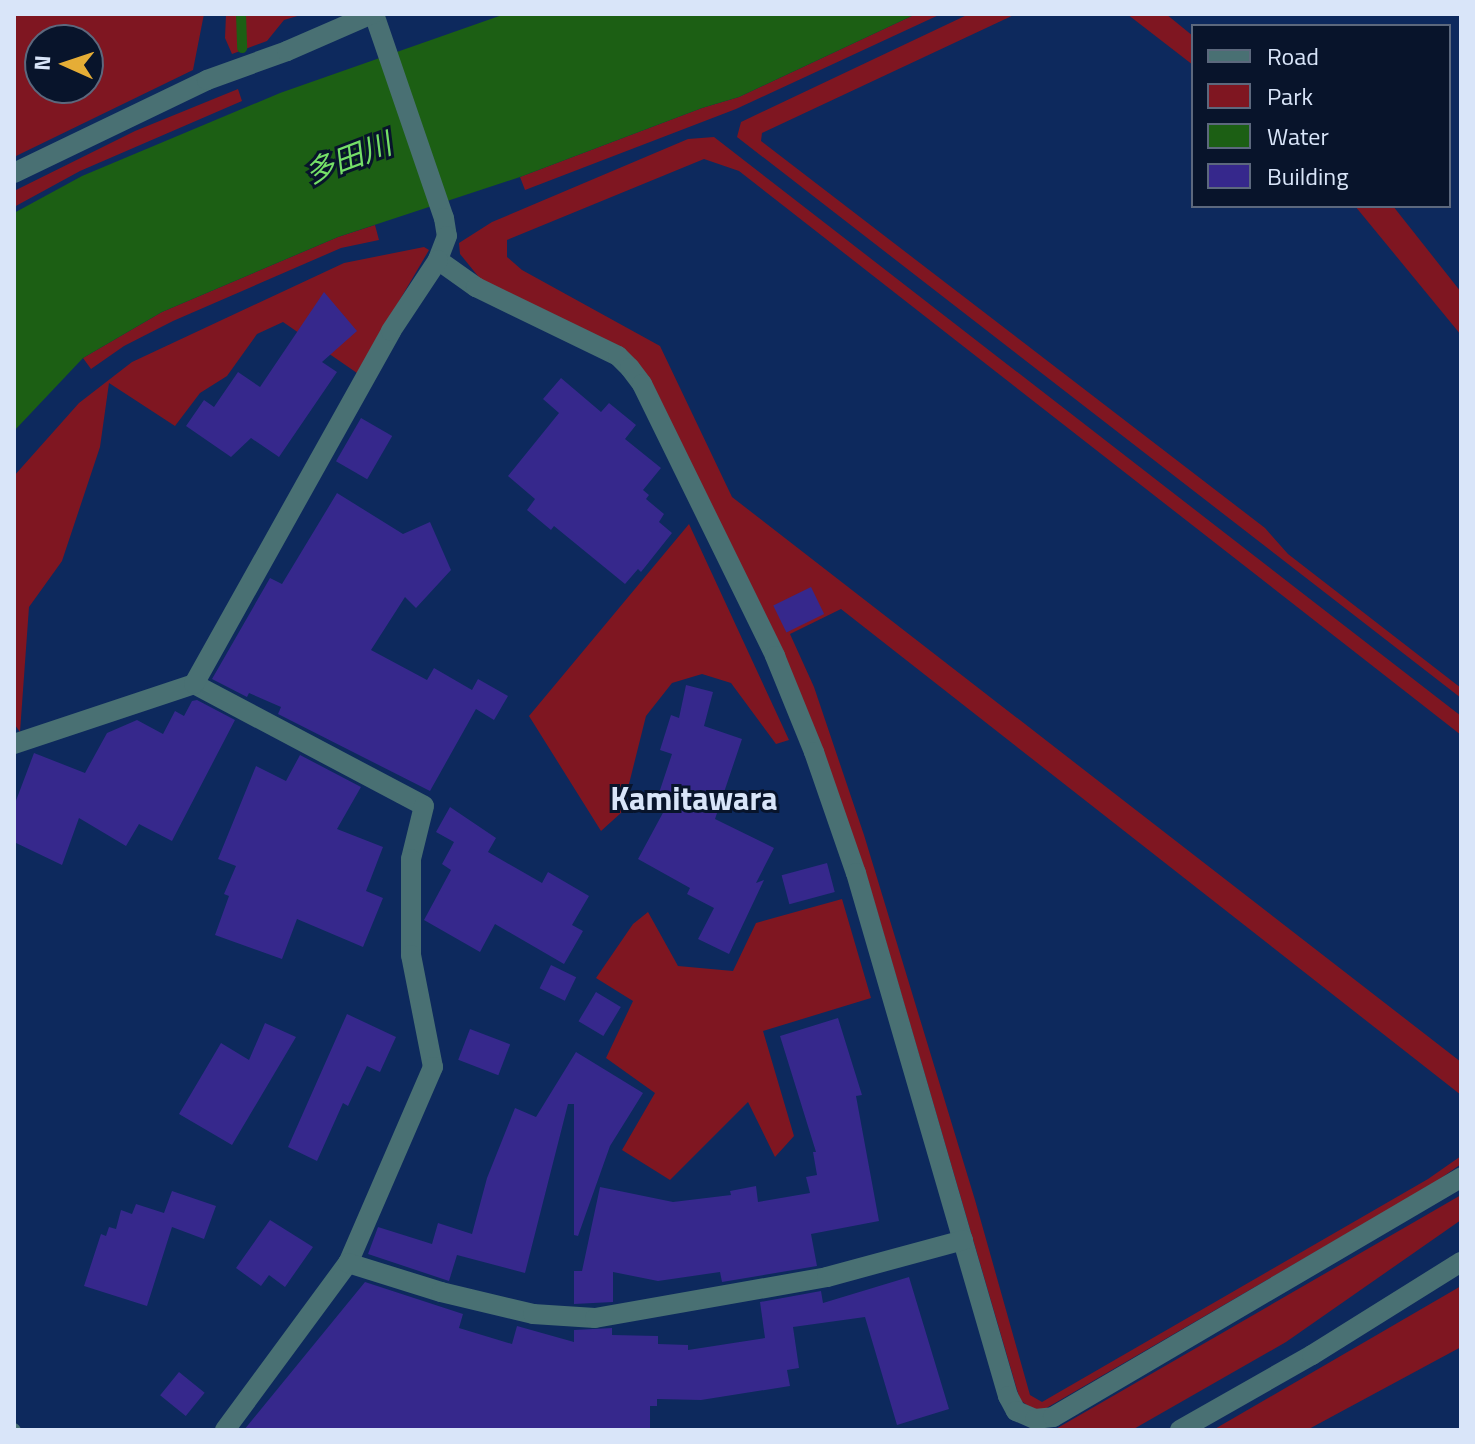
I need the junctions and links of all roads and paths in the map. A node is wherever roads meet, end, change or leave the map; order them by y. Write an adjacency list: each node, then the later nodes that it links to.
1 (376, 20): 2 (street); 3 (street)
2 (14, 173)
3 (438, 260): 4 (street); 7 (street)
4 (194, 684): 5 (street); 9 (street)
5 (14, 744)
6 (1461, 1178): 7 (street)
7 (963, 1240): 9 (street)
8 (1461, 1262): 11 (street)
9 (348, 1263): 10 (street)
10 (225, 1430)
11 (1180, 1430)

